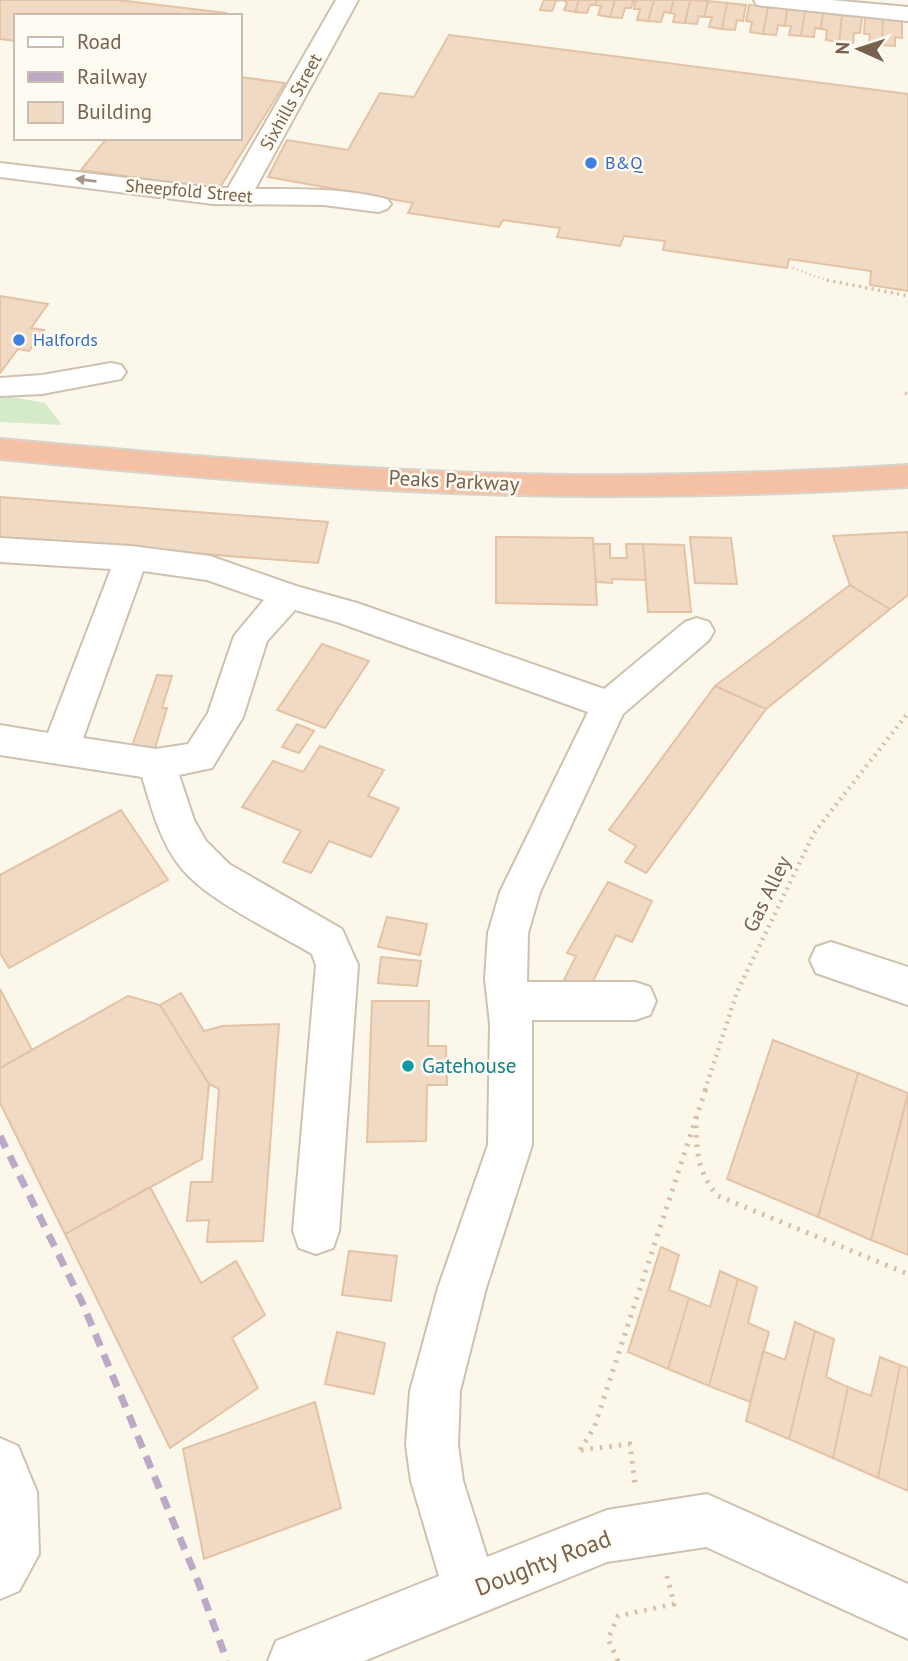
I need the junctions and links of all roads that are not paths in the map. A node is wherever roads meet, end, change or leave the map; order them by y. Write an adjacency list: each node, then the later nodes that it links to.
1 (347, 0): 5 (street, Sixhills Street)
2 (765, 0): 3 (street)
3 (908, 13)
4 (0, 170): 5 (street, Sheepfold Street, one-way to 4)
5 (227, 197): 6 (street, Sheepfold Street)
6 (378, 204)
7 (111, 372): 8 (street)
8 (0, 387)
9 (0, 449): 10 (highway, Peaks Parkway)
10 (908, 476)
11 (0, 550): 12 (street)
12 (131, 558): 13 (street); 17 (street)
13 (288, 596): 15 (street); 18 (street)
14 (697, 632): 15 (street)
15 (609, 705): 21 (street)
16 (0, 740): 17 (street)
17 (61, 747): 18 (street)
18 (156, 764): 23 (street)
19 (831, 960): 20 (street)
20 (908, 986)
21 (509, 1001): 22 (street); 26 (street)
22 (635, 1001)
23 (316, 1231)
24 (0, 1464): 25 (street)
25 (0, 1572)
26 (470, 1591): 27 (street, Doughty Road); 28 (street, Doughty Road)
27 (908, 1612)
28 (296, 1661)

